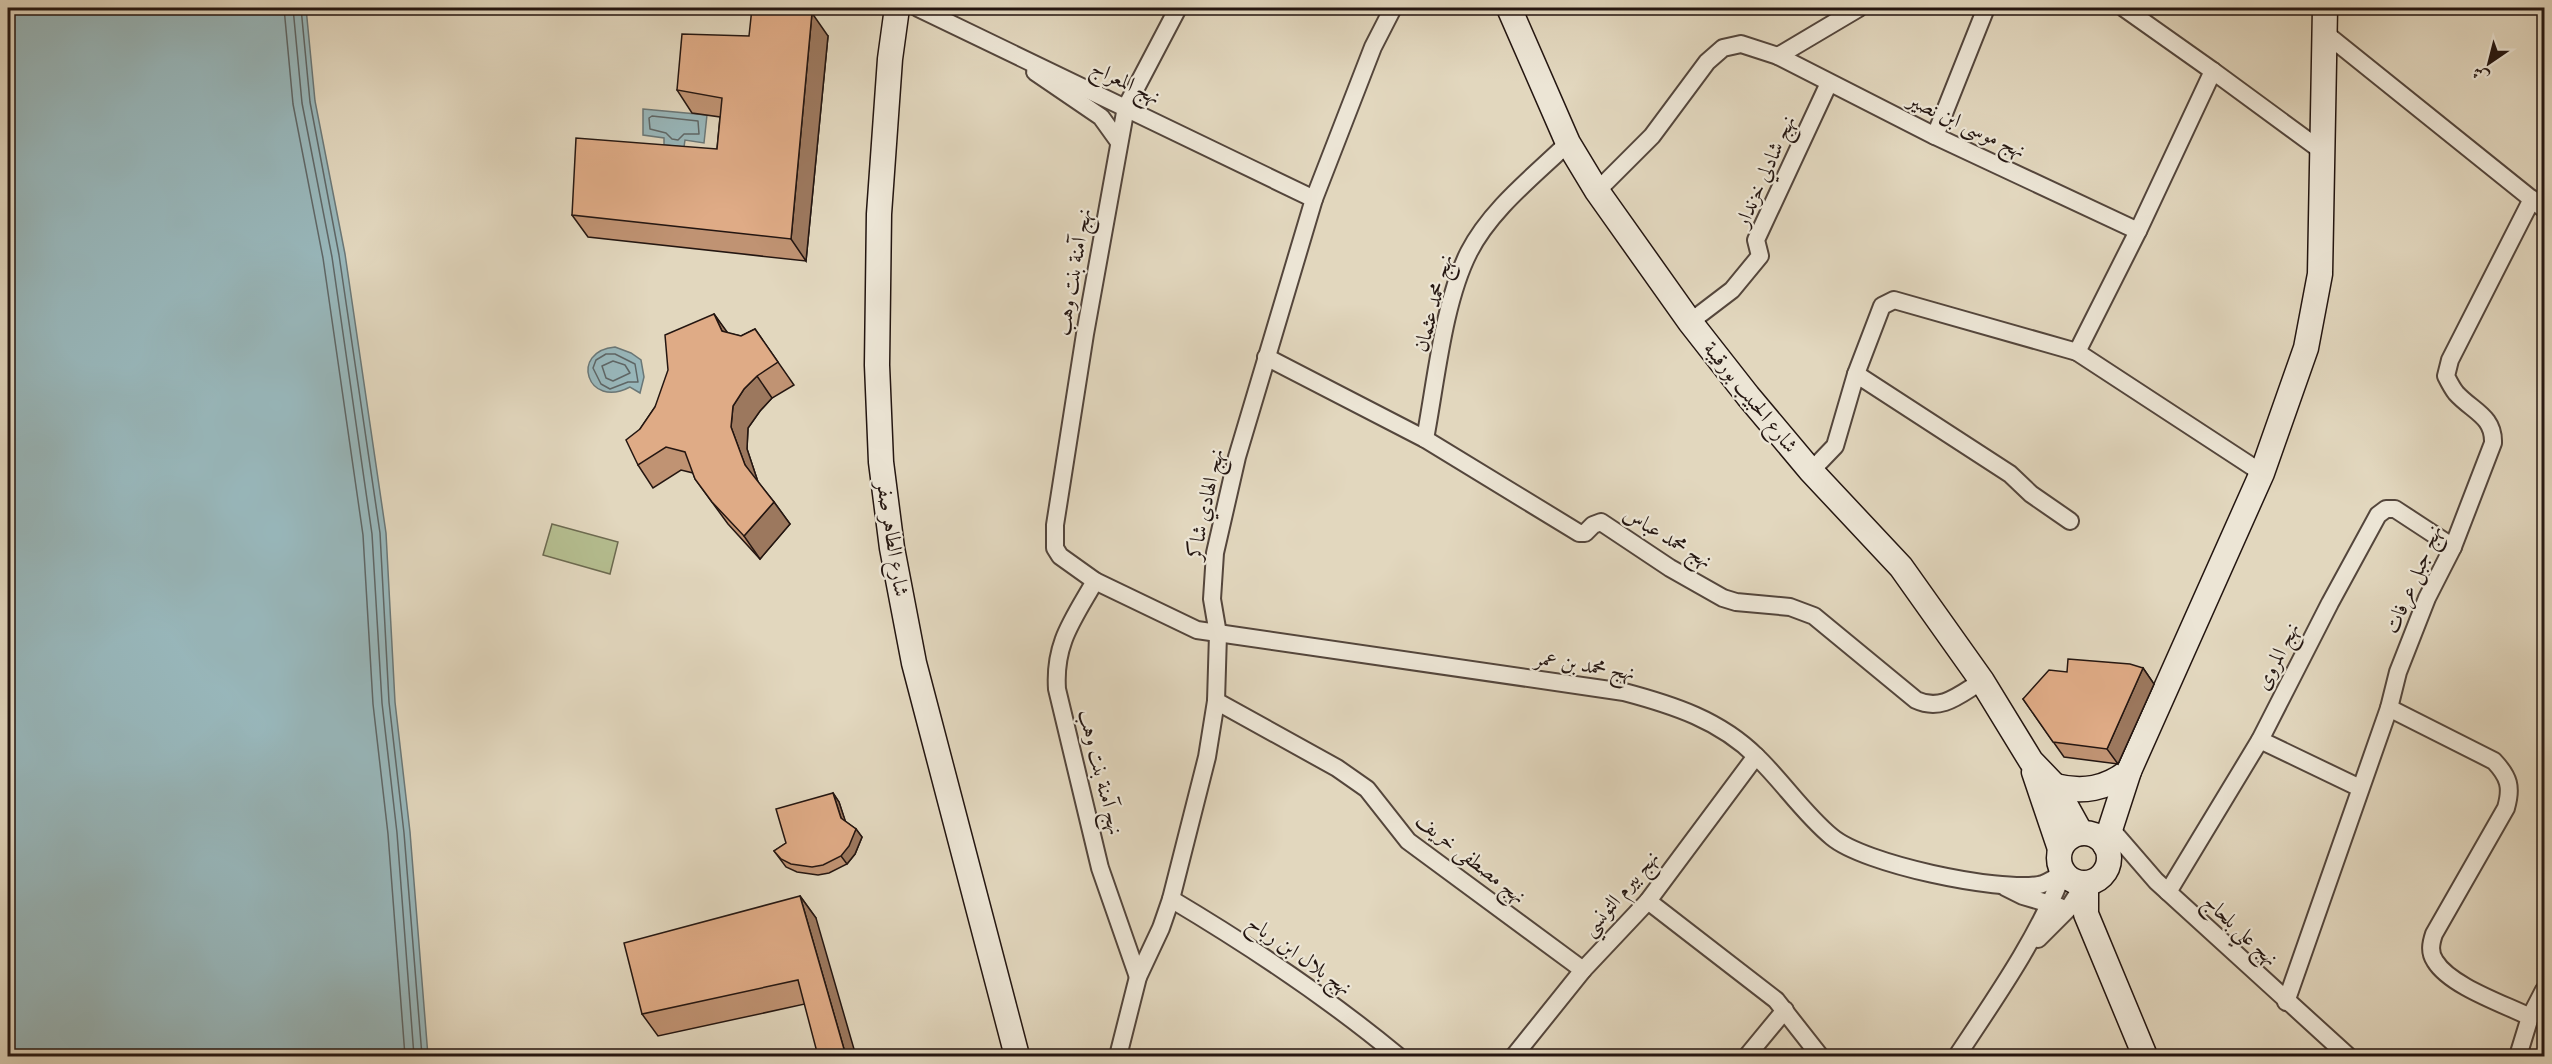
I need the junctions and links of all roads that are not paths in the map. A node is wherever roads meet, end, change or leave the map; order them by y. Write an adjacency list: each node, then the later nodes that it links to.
1 (897, 8): 62 (main road, شارع الطاهر صفر)
2 (918, 8): 10 (street, نهج المعراج)
3 (1178, 8): 16 (street, نهج آمنة بنت وهب)
4 (1393, 8): 22 (street, نهج الهادي شاكر)
5 (1509, 8): 19 (main road, شارع الحبيب بورقيبة)
6 (1859, 8): 13 (street)
7 (1986, 8): 17 (street)
8 (2124, 8): 14 (street)
9 (2325, 8): 11 (main road)
10 (946, 13): 12 (street, نهج المعراج)
11 (2325, 33): 20 (main road); 23 (street)
12 (985, 38): 16 (street, نهج المعراج); 18 (street)
13 (1778, 56): 15 (street, نهج موسى ابن نصير); 21 (street, نهج موسى ابن نصير)
14 (2213, 71): 20 (street); 24 (street)
15 (1829, 83): 17 (street, نهج موسى ابن نصير); 25 (street, نهج شادلي خزندار)
16 (1126, 107): 18 (street, نهج آمنة بنت وهب); 22 (street, نهج المعراج)
17 (1935, 136): 24 (street, نهج موسى ابن نصير)
18 (1119, 142): 34 (street, نهج آمنة بنت وهب)
19 (1568, 143): 21 (main road, شارع الحبيب بورقيبة); 29 (street, نهج محمد عثمان)
20 (2322, 151): 31 (main road)
21 (1597, 191): 25 (main road, شارع الحبيب بورقيبة)
22 (1314, 199): 27 (street, نهج الهادي شاكر)
23 (2538, 204): 33 (street, نهج جبل عرفات)
24 (2138, 231): 26 (street)
25 (1690, 322): 30 (main road, شارع الحبيب بورقيبة)
26 (2077, 352): 28 (street); 31 (street)
27 (1266, 357): 29 (street, نهج محمد عباس); 36 (street, نهج الهادي شاكر)
28 (1856, 374): 30 (street); 32 (street)
29 (1425, 439): 37 (street, نهج محمد عباس)
30 (1811, 471): 37 (main road, شارع الحبيب بورقيبة)
31 (2262, 473): 43 (main road)
32 (2070, 521)
33 (2453, 547): 39 (street, نهج جبل عرفات); 40 (street, نهج المروى)
34 (1060, 556): 35 (street, نهج محمد بن عمر)
35 (1095, 581): 36 (street, نهج محمد بن عمر); 57 (street, نهج آمنة بنت وهب)
36 (1218, 634): 38 (street, نهج الهادي شاكر); 41 (street, نهج محمد بن عمر)
37 (1982, 681): 42 (main road, شارع الحبيب بورقيبة)
38 (1216, 701): 51 (street, نهج الهادي شاكر); 56 (street, نهج مصطفى خريف)
39 (2389, 708): 45 (street, نهج جبل عرفات); 61 (street)
40 (2260, 740): 45 (street); 50 (street, نهج المروى)
41 (1756, 756): 49 (street, نهج محمد بن عمر); 52 (street, نهج بيرم التونسي)
42 (2031, 761): 44 (main road, شارع الحبيب بورقيبة); 47 (main road, شارع الحبيب بورقيبة)
43 (2129, 771): 44 (main road); 46 (main road)
44 (2055, 786): 46 (main road, شارع الحبيب بورقيبة)
45 (2360, 788): 59 (street, نهج جبل عرفات)
46 (2096, 835): 47 (main road); 48 (main road); 50 (street, نهج علي بلحاج)
47 (2060, 849): 48 (main road)
48 (2078, 880): 49 (street, نهج محمد بن عمر); 53 (street); 54 (main road)
49 (2002, 885): 53 (street)
50 (2168, 892): 59 (street, نهج علي بلحاج)
51 (1171, 899): 57 (street, نهج الهادي شاكر); 64 (street, نهج بلال ابن رباح)
52 (1648, 901): 56 (street, نهج بيرم التونسي); 60 (street)
53 (2050, 904): 54 (street); 55 (street)
54 (2077, 911): 55 (street); 69 (main road)
55 (2025, 952): 68 (street)
56 (1583, 970): 65 (street, نهج بيرم التونسي)
57 (1138, 976): 63 (street, نهج الهادي شاكر)
58 (2544, 990): 61 (street)
59 (2286, 1002): 70 (street, نهج علي بلحاج)
60 (1785, 1010): 66 (street); 67 (street)
61 (2530, 1017): 71 (street)
62 (1017, 1056)
63 (1118, 1056)
64 (1398, 1056)
65 (1514, 1056)
66 (1747, 1056)
67 (1820, 1056)
68 (1957, 1056)
69 (2145, 1056)
70 (2348, 1056)
71 (2518, 1056)

